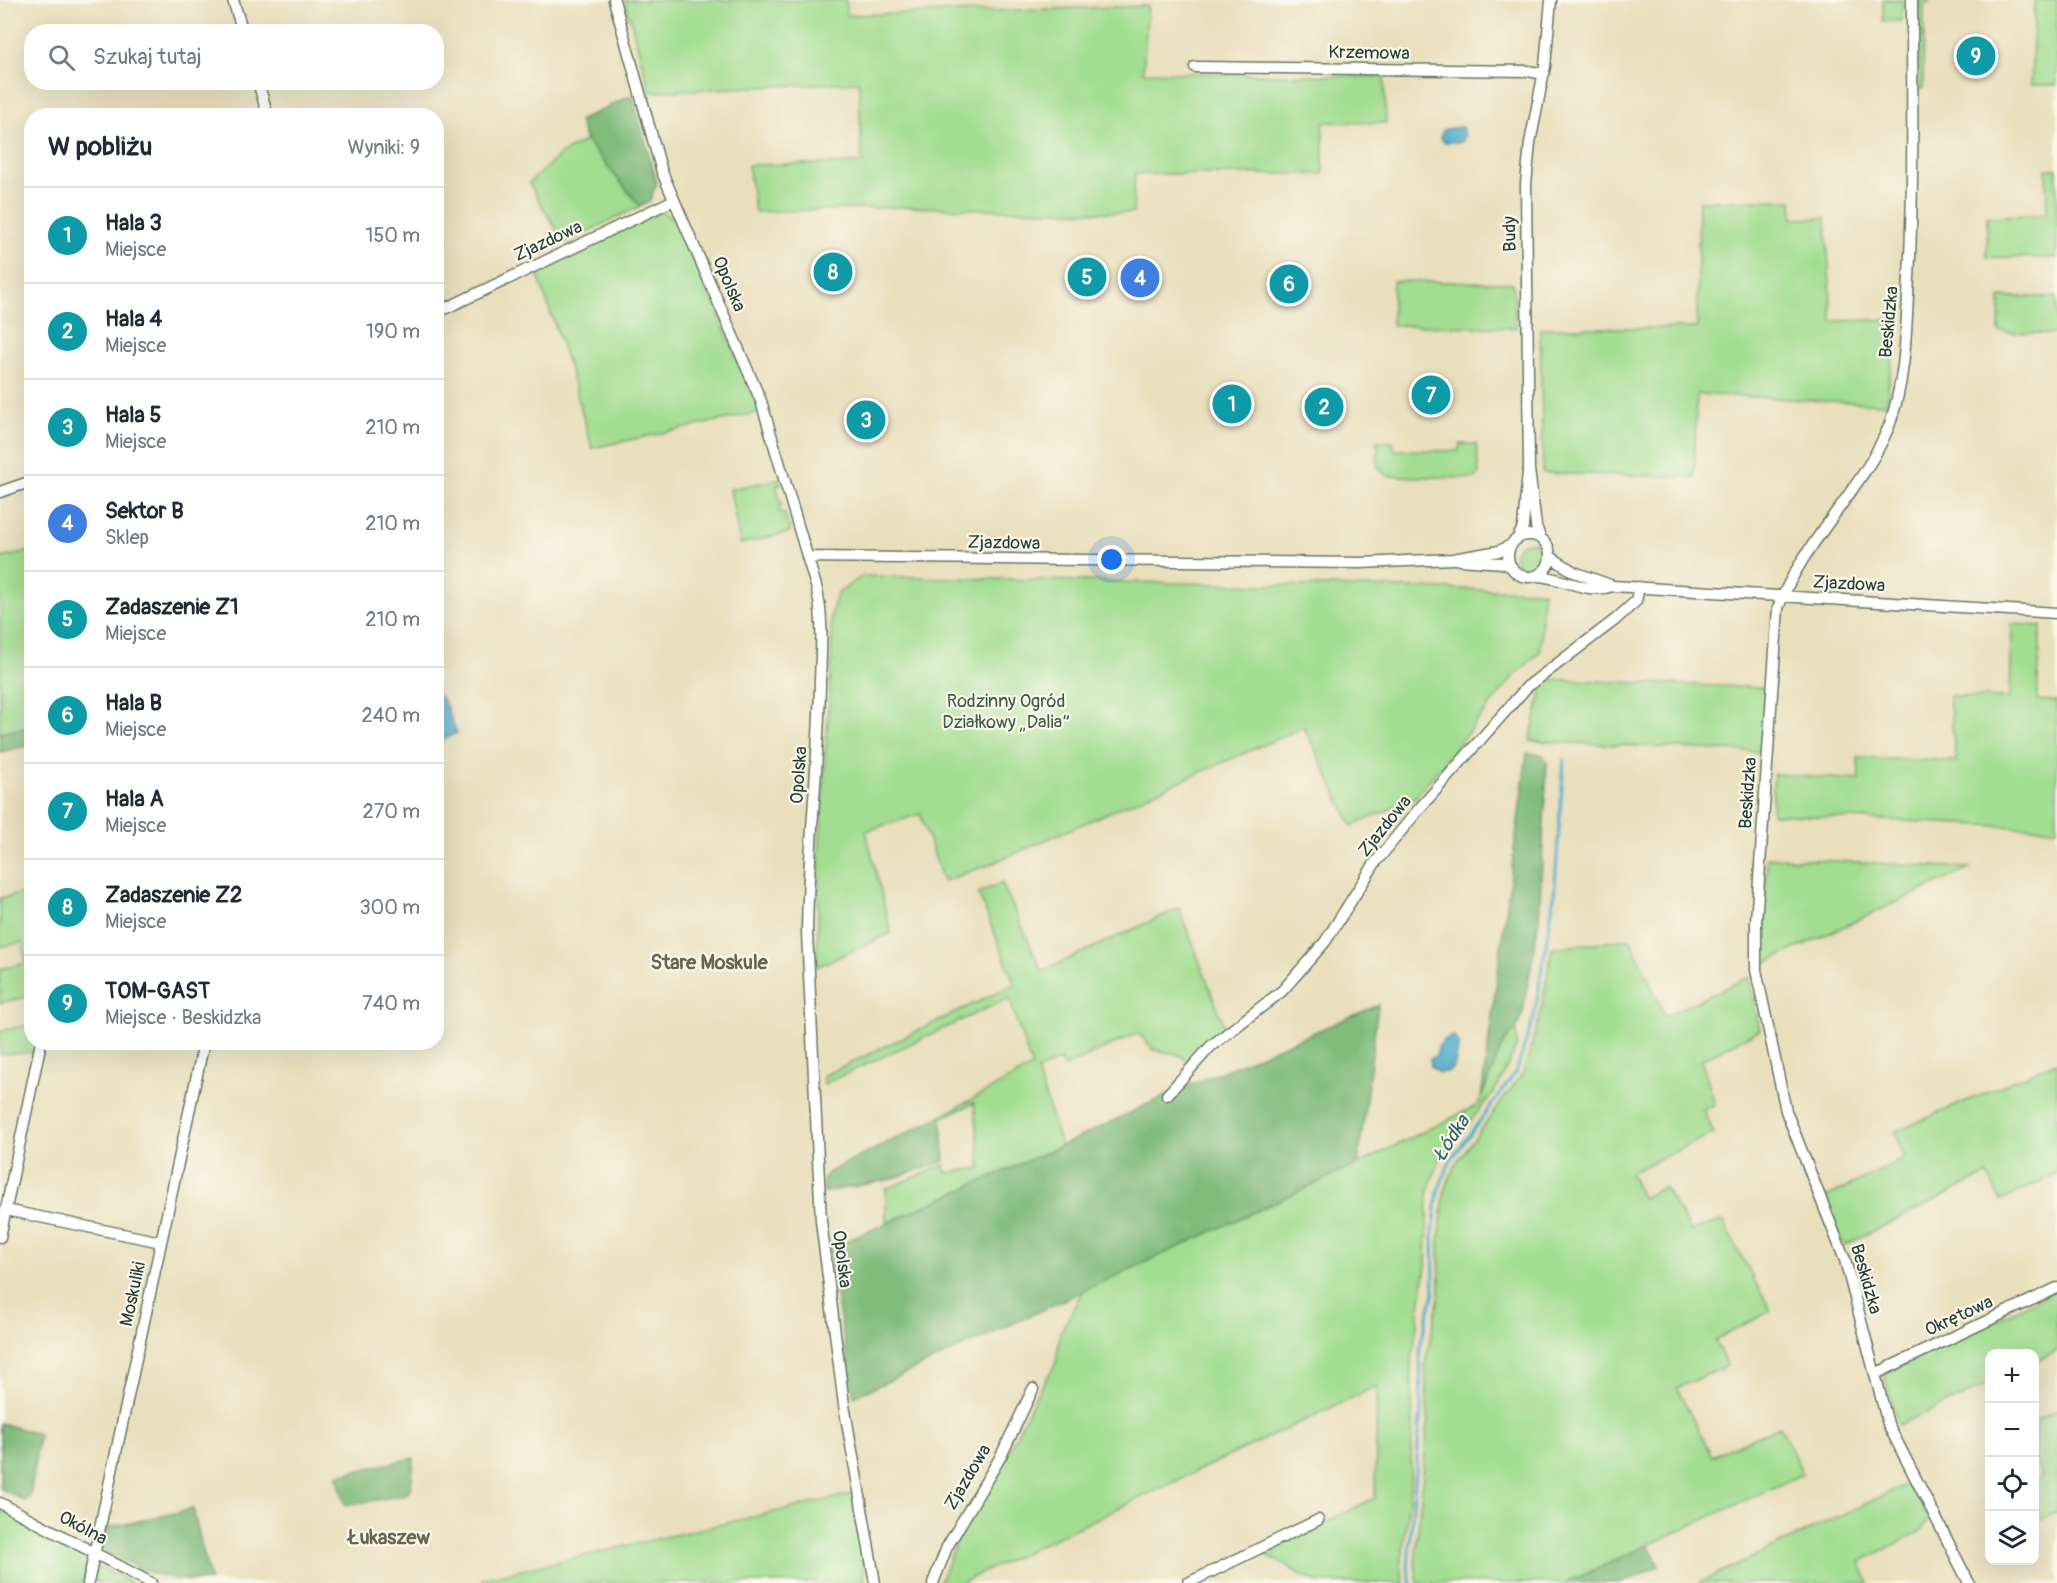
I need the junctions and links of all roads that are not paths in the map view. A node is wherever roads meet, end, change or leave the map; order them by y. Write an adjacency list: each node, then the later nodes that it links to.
1 (233, 0): 5 (street)
2 (614, 0): 10 (street, Opolska)
3 (1551, 0): 7 (street, Budy)
4 (1912, 0): 24 (street, Beskidzka)
5 (240, 24)
6 (1195, 67): 7 (street, Krzemowa)
7 (1544, 74): 12 (street, Budy)
8 (260, 90): 9 (street)
9 (266, 108)
10 (674, 200): 11 (street, Zjazdowa); 17 (street, Opolska)
11 (444, 309)
12 (1529, 469): 15 (street, Budy); 16 (street, Budy)
13 (24, 484): 14 (street)
14 (0, 492)
15 (1540, 537): 16 (street); 18 (street)
16 (1514, 541): 19 (street, Zjazdowa); 20 (street)
17 (807, 557): 19 (street, Zjazdowa); 40 (street, Opolska)
18 (1551, 558): 21 (street); 22 (street, Zjazdowa)
19 (1453, 559): 20 (street, Zjazdowa)
20 (1512, 567): 21 (street)
21 (1537, 576): 22 (street, Zjazdowa)
22 (1613, 586): 23 (street, Zjazdowa)
23 (1640, 587): 24 (street, Zjazdowa); 28 (street, Zjazdowa)
24 (1783, 597): 25 (street, Zjazdowa); 33 (street, Beskidzka)
25 (2057, 613)
26 (39, 1050): 29 (street)
27 (202, 1050): 31 (street, Moskuliki)
28 (1167, 1095)
29 (6, 1210): 30 (street); 31 (street)
30 (0, 1237)
31 (161, 1242): 37 (street, Moskuliki)
32 (2057, 1288): 33 (street, Okrętowa)
33 (1875, 1374): 43 (street, Beskidzka)
34 (1033, 1389): 41 (street, Zjazdowa)
35 (0, 1503): 37 (street, Okólna)
36 (1318, 1520): 42 (street)
37 (94, 1553): 38 (street, Moskuliki); 39 (street, Okólna)
38 (88, 1583)
39 (151, 1583)
40 (875, 1583)
41 (933, 1583)
42 (1188, 1583)
43 (1969, 1583)

